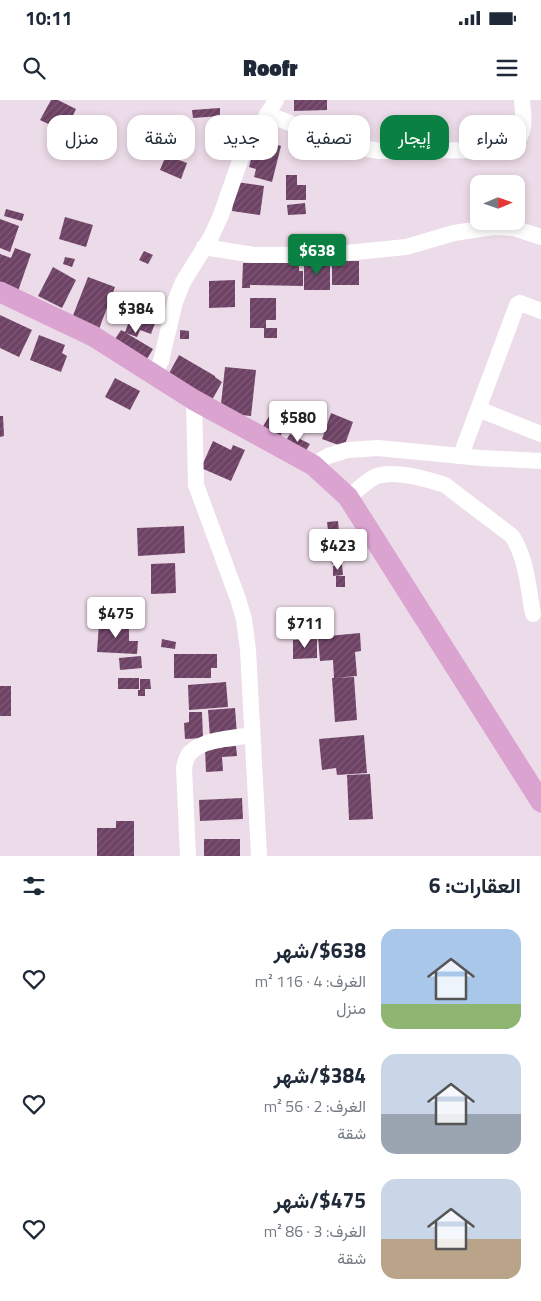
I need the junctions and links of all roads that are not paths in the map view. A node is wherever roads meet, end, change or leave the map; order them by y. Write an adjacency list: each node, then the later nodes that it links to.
1 (276, 100): 3 (street)
2 (522, 100): 3 (street)
3 (267, 114): 5 (street)
4 (541, 237): 5 (street)
5 (204, 247): 8 (street)
6 (0, 292): 8 (main road)
7 (541, 311): 10 (street)
8 (154, 373): 9 (main road)
9 (194, 400): 14 (main road); 17 (street)
10 (478, 409): 11 (street); 12 (street)
11 (541, 434)
12 (461, 455): 13 (street); 14 (street)
13 (540, 458)
14 (313, 465): 15 (main road)
15 (348, 497): 16 (street); 18 (main road)
16 (533, 614)
17 (252, 735): 19 (street); 20 (street)
18 (541, 802)
19 (188, 856)
20 (259, 856)

